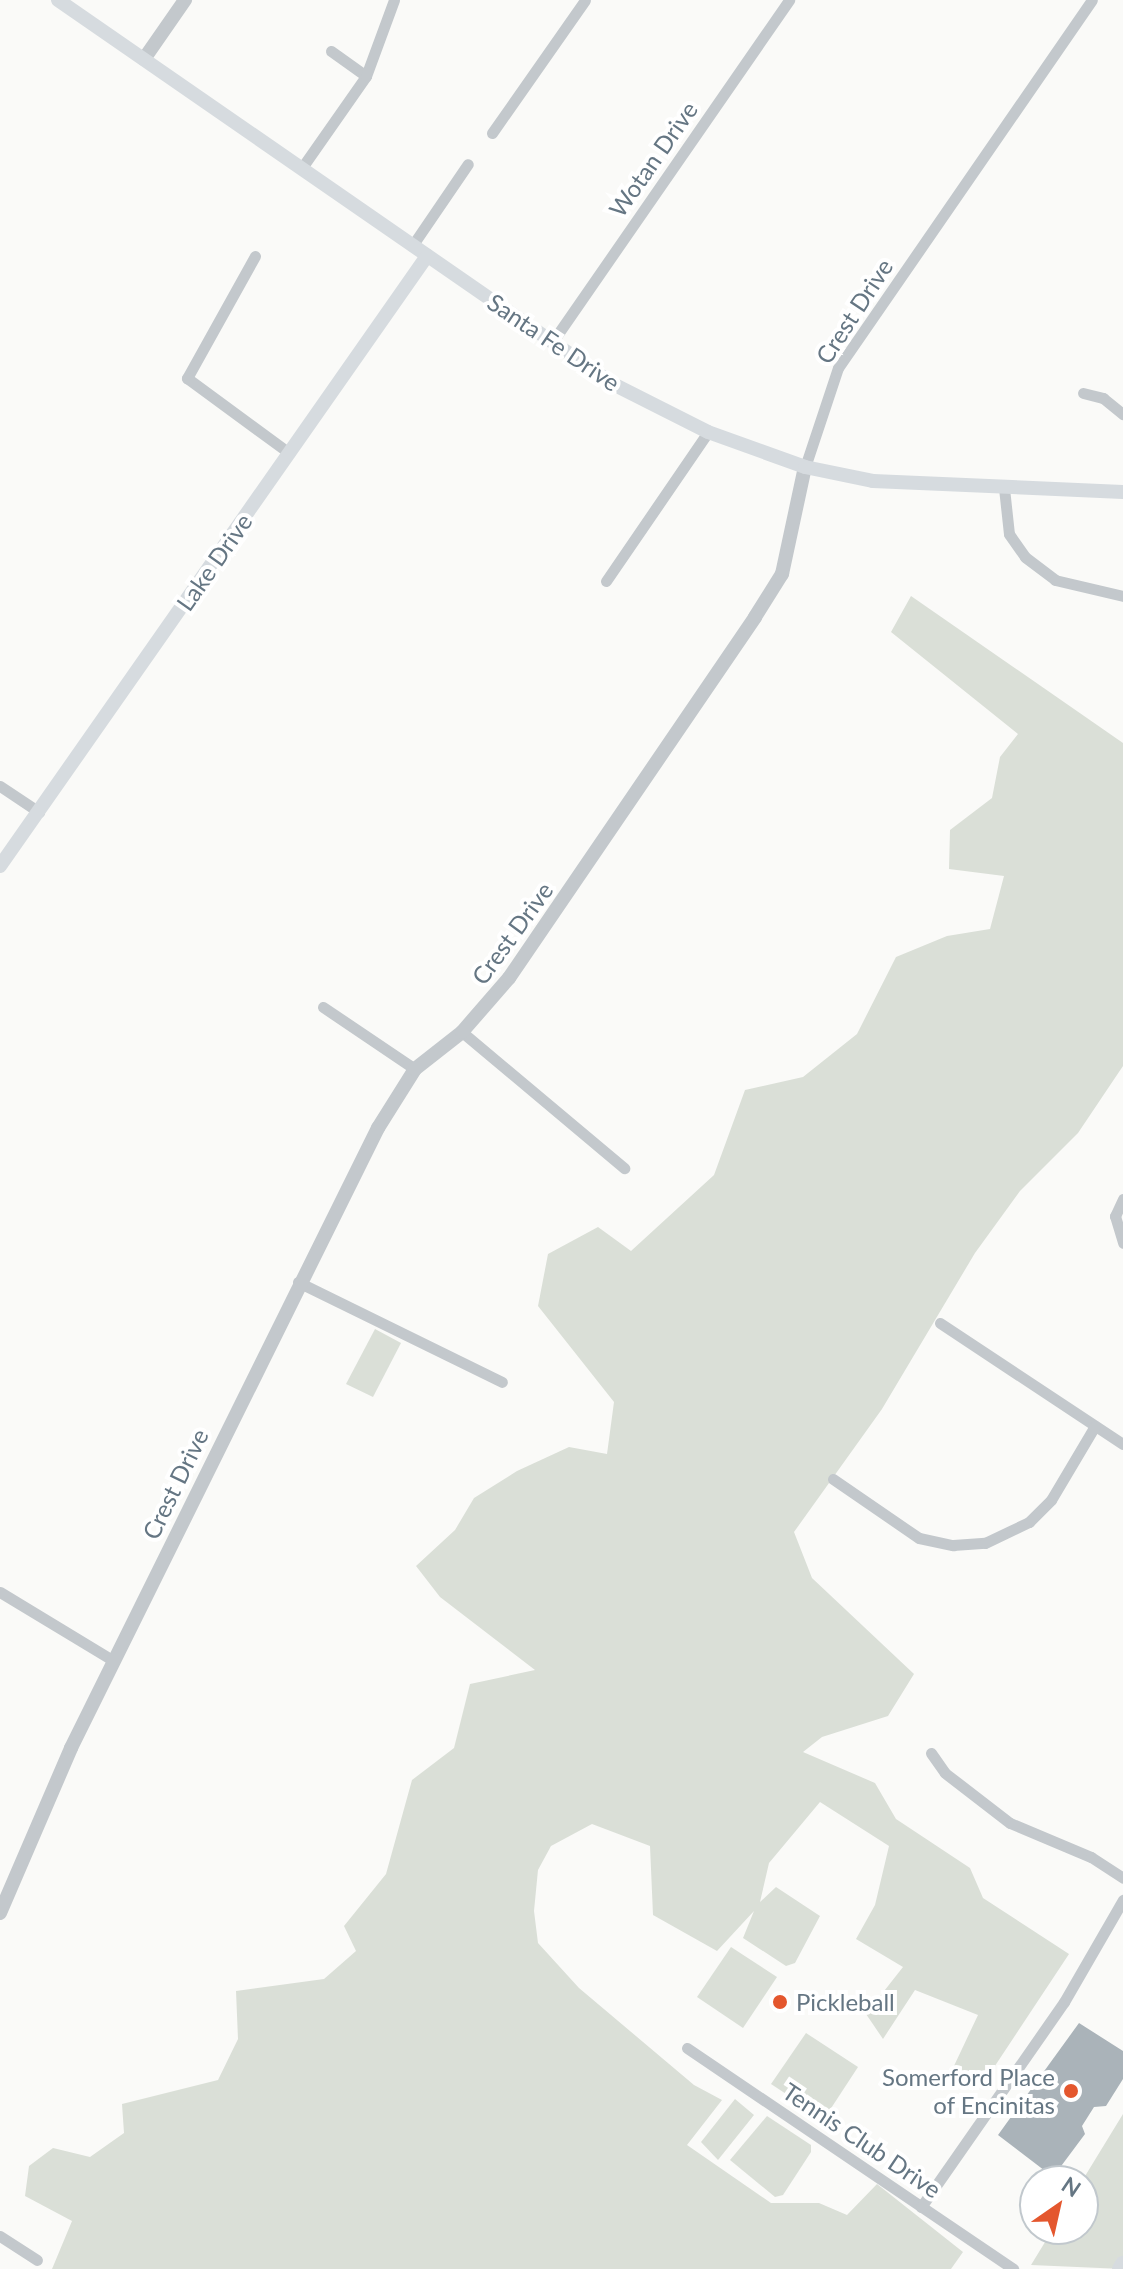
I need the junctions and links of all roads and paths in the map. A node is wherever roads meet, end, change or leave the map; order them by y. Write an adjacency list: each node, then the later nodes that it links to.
1 (58, 0): 8 (main road, Santa Fe Drive)
2 (185, 0): 8 (street)
3 (394, 0): 9 (street)
4 (585, 0): 10 (street)
5 (789, 0): 16 (street, Wotan Drive)
6 (1092, 0): 21 (street, Crest Drive)
7 (331, 51): 9 (street)
8 (144, 59): 12 (main road, Santa Fe Drive)
9 (366, 76): 12 (street)
10 (492, 133)
11 (468, 164): 13 (street)
12 (301, 169): 13 (main road, Santa Fe Drive)
13 (412, 246): 15 (main road, Santa Fe Drive)
14 (255, 256): 20 (street)
15 (427, 256): 16 (main road, Santa Fe Drive); 20 (main road, Lake Drive)
16 (553, 341): 19 (main road, Santa Fe Drive)
17 (1083, 393): 18 (street)
18 (1123, 414)
19 (708, 432): 21 (main road, Santa Fe Drive); 24 (street)
20 (289, 453): 27 (main road, Lake Drive)
21 (805, 467): 22 (main road, Santa Fe Drive); 30 (street, Crest Drive)
22 (1004, 488): 23 (main road, Santa Fe Drive); 25 (street)
23 (1123, 492)
24 (606, 581)
25 (1123, 596)
26 (0, 786): 27 (street)
27 (39, 812): 28 (main road, Lake Drive)
28 (0, 866)
29 (323, 1007): 31 (street)
30 (462, 1032): 31 (street, Crest Drive); 32 (street)
31 (415, 1069): 35 (street, Crest Drive)
32 (624, 1168)
33 (1121, 1203): 34 (street)
34 (1123, 1243)
35 (298, 1282): 37 (street); 42 (street, Crest Drive)
36 (940, 1323): 38 (street)
37 (502, 1382)
38 (1095, 1426): 39 (street); 40 (street)
39 (1123, 1444)
40 (833, 1479)
41 (0, 1592): 42 (street)
42 (114, 1661): 46 (street, Crest Drive)
43 (931, 1753): 44 (street)
44 (1123, 1878)
45 (1123, 1900): 48 (street)
46 (0, 1913)
47 (687, 2048): 48 (street, Tennis Club Drive)
48 (921, 2207): 51 (street, Tennis Club Drive)
49 (0, 2236): 50 (street)
50 (37, 2260)
51 (1013, 2269)

